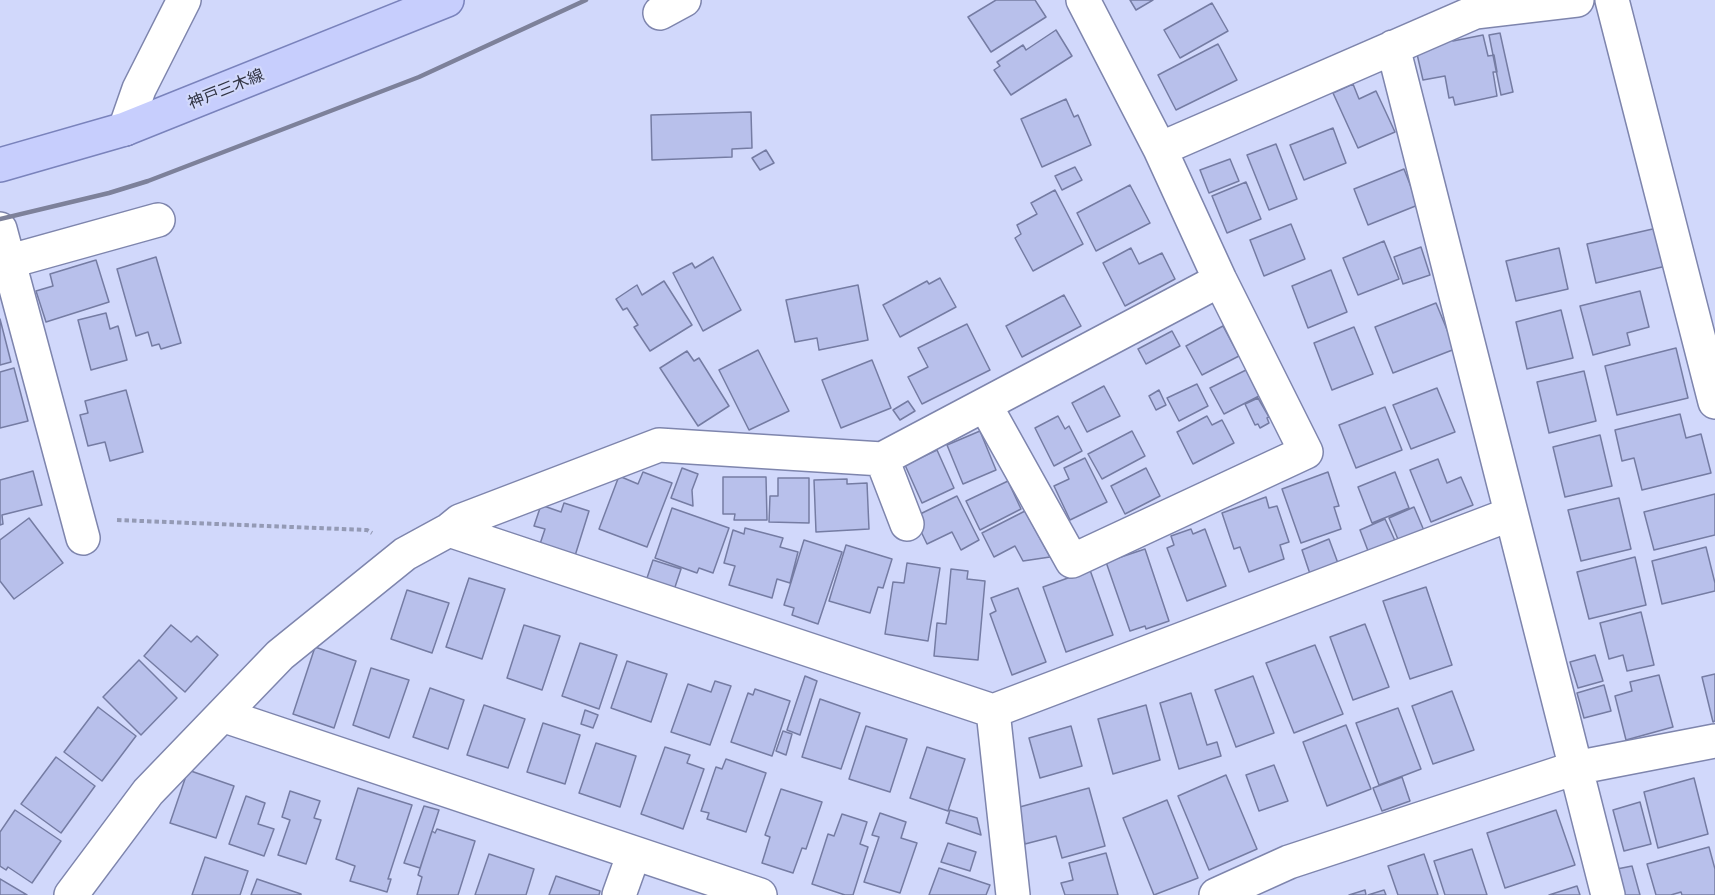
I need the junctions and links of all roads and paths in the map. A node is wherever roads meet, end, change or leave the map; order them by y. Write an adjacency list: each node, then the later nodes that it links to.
1 (184, 0): 9 (street)
2 (447, 0): 9 (main road, 神戸三木線)
3 (1083, 0): 10 (street)
4 (1442, 0): 7 (street)
5 (1577, 0): 7 (street)
6 (1612, 0): 16 (street)
7 (1475, 12): 8 (street)
8 (1393, 47): 10 (street); 19 (street)
9 (125, 129): 11 (main road, 神戸三木線)
10 (1160, 149): 15 (street)
11 (0, 165)
12 (159, 220): 14 (street)
13 (0, 229): 14 (street)
14 (4, 262): 21 (street)
15 (1220, 280): 17 (street); 17 (street)
16 (1715, 402)
17 (985, 405): 18 (street)
18 (882, 459): 20 (street); 22 (street)
19 (1511, 514): 24 (street); 27 (street)
20 (907, 524)
21 (80, 528): 23 (path)
22 (448, 530): 23 (street); 24 (street)
23 (405, 554): 25 (street)
24 (993, 711): 32 (street)
25 (222, 715): 28 (street); 29 (street)
26 (1715, 741): 27 (street)
27 (1575, 768): 33 (street); 34 (street)
28 (634, 853): 30 (street); 31 (street)
29 (71, 895)
30 (619, 895)
31 (760, 895)
32 (1013, 895)
33 (1216, 895)
34 (1608, 895)

